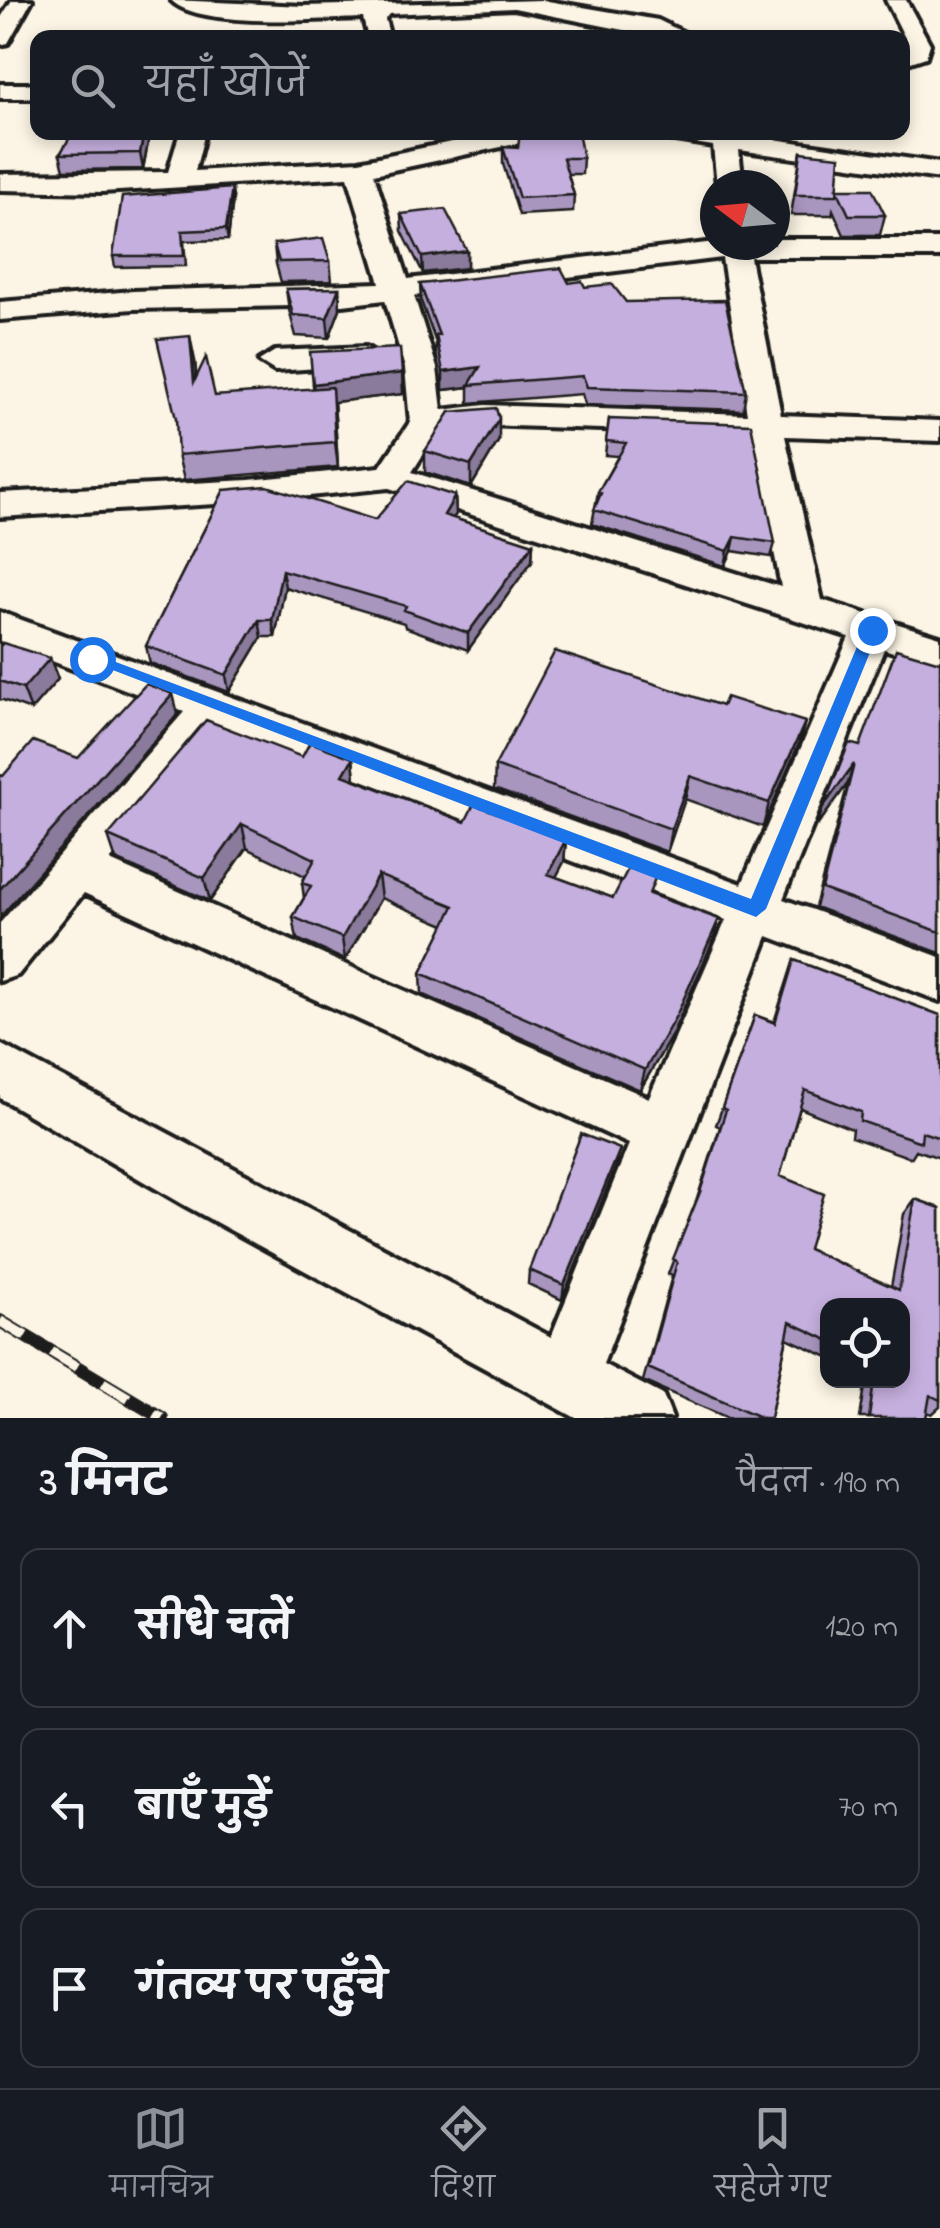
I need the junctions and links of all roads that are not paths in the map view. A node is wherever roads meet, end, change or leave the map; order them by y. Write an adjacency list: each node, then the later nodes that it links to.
1 (22, 0): 9 (street)
2 (181, 0): 6 (street)
3 (896, 0): 10 (street)
4 (507, 1): 5 (street); 8 (street)
5 (408, 3): 6 (street)
6 (374, 12): 7 (street)
7 (378, 30)
8 (657, 30)
9 (0, 38)
10 (913, 61)
11 (0, 90): 12 (street)
12 (30, 92)
13 (191, 140): 20 (street)
14 (499, 140): 17 (street)
15 (707, 140): 16 (street)
16 (726, 144): 18 (street); 19 (street)
17 (359, 169): 20 (street); 26 (street)
18 (729, 170)
19 (940, 171)
20 (180, 176): 21 (street)
21 (0, 182)
22 (790, 247): 23 (street)
23 (940, 248)
24 (700, 250): 26 (street)
25 (736, 260): 31 (street)
26 (396, 289): 27 (street); 28 (street)
27 (0, 311)
28 (416, 354): 29 (street); 30 (street)
29 (274, 361)
30 (427, 422): 31 (street); 33 (street)
31 (766, 427): 32 (street); 35 (street)
32 (940, 430)
33 (391, 477): 34 (street); 35 (street)
34 (0, 505)
35 (806, 611): 37 (street)
36 (0, 626): 39 (street)
37 (872, 630): 38 (street); 41 (street)
38 (940, 652)
39 (214, 705): 40 (street); 41 (street)
40 (79, 869): 42 (street); 45 (street)
41 (756, 909): 43 (street); 45 (street)
42 (0, 959)
43 (940, 979)
44 (0, 1069): 46 (street)
45 (662, 1131): 46 (street)
46 (566, 1378): 47 (street)
47 (640, 1418)

